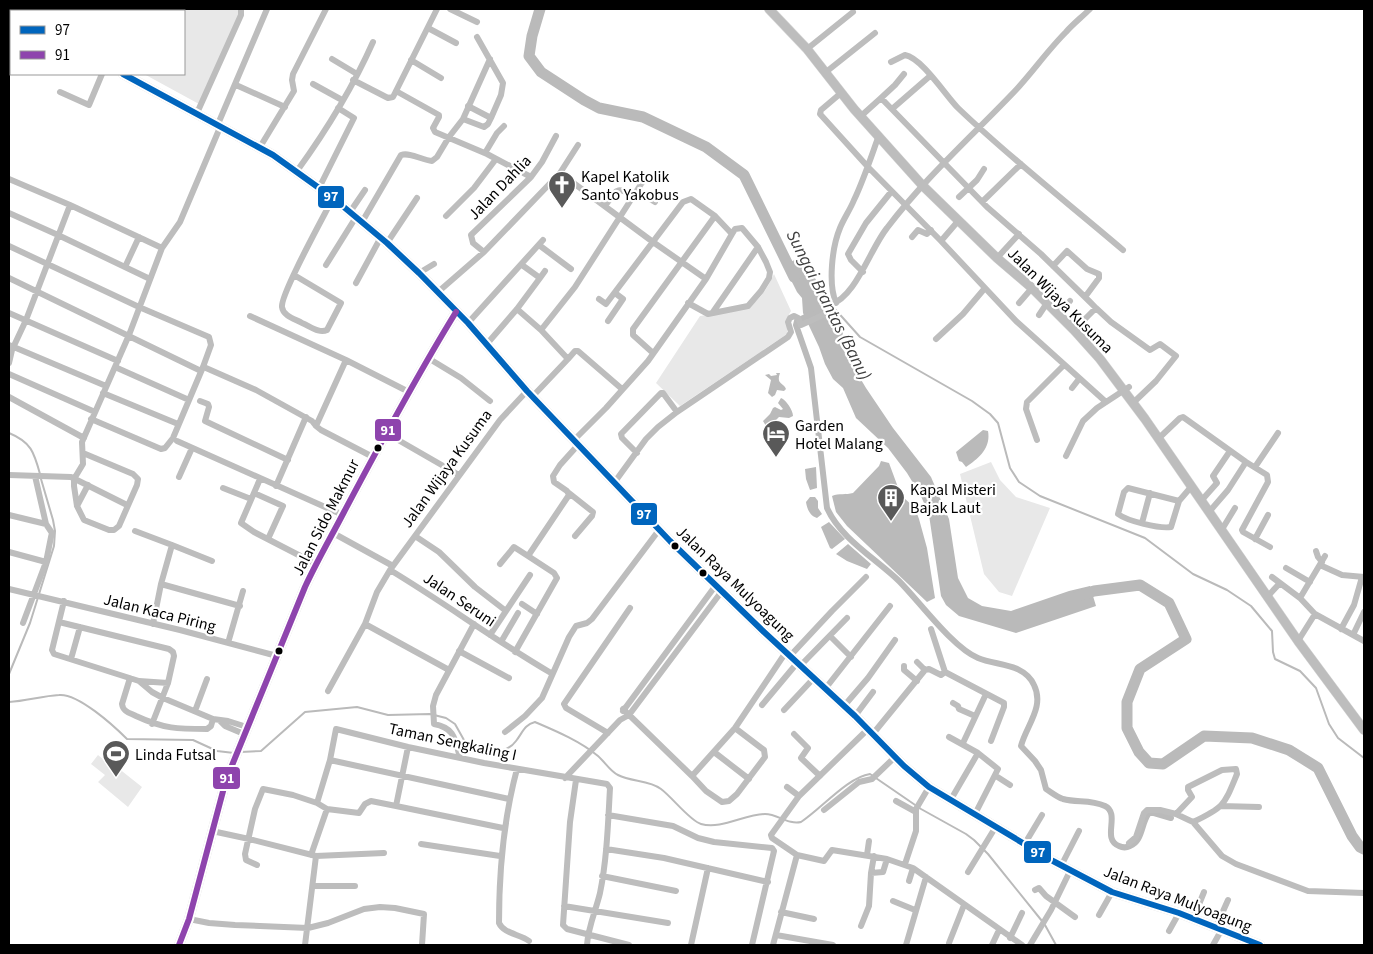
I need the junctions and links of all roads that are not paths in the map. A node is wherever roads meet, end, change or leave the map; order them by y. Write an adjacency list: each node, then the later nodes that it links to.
1 (241, 9): 38 (street)
2 (267, 9): 28 (street)
3 (326, 9): 34 (street)
4 (450, 9): 9 (street)
5 (769, 9): 15 (main road, Jalan Wijaya Kusuma)
6 (1090, 9): 44 (street)
7 (434, 10): 10 (street)
8 (853, 12): 15 (street)
9 (477, 22)
10 (428, 28): 14 (street); 18 (street)
11 (875, 33): 20 (street)
12 (477, 37): 17 (street)
13 (373, 42): 25 (street)
14 (456, 43)
15 (807, 49): 20 (main road, Jalan Wijaya Kusuma)
16 (332, 59): 25 (street)
17 (490, 59): 35 (street); 40 (street)
18 (411, 60): 26 (street); 29 (street)
19 (891, 62): 24 (street)
20 (826, 72): 31 (main road, Jalan Wijaya Kusuma)
21 (904, 74): 32 (street)
22 (102, 75): 30 (street)
23 (128, 75): 38 (main road, Jalan Raya Mulyoagung)
24 (930, 76): 37 (street); 44 (street)
25 (355, 77): 29 (street); 33 (street)
26 (441, 78)
27 (313, 84): 33 (street)
28 (236, 85): 34 (street); 42 (street)
29 (396, 91): 47 (street)
30 (60, 92)
31 (841, 93): 39 (main road, Jalan Wijaya Kusuma); 54 (street)
32 (881, 98): 37 (street); 39 (street)
33 (342, 100): 36 (street)
34 (285, 106): 49 (street)
35 (468, 106): 40 (street); 41 (street)
36 (338, 108): 56 (street); 62 (street)
37 (892, 109): 52 (street)
38 (197, 113): 42 (main road, Jalan Raya Mulyoagung)
39 (861, 116): 45 (main road, Jalan Wijaya Kusuma)
40 (491, 118): 41 (street)
41 (463, 119): 47 (street)
42 (219, 125): 49 (main road, Jalan Raya Mulyoagung); 92 (street)
43 (504, 126): 50 (street)
44 (980, 127): 52 (street); 53 (street)
45 (879, 135): 54 (street); 61 (main road, Jalan Wijaya Kusuma)
46 (556, 136): 58 (street, Jalan Dahlia)
47 (449, 137): 50 (street); 78 (street)
48 (578, 145): 57 (street)
49 (260, 147): 56 (main road, Jalan Raya Mulyoagung)
50 (485, 153): 51 (street)
51 (496, 159): 58 (street); 76 (street)
52 (944, 164): 61 (street); 63 (street)
53 (1021, 164): 71 (street); 93 (street)
54 (868, 167): 65 (street); 125 (street)
55 (984, 169): 63 (street)
56 (297, 172): 62 (main road, Jalan Raya Mulyoagung)
57 (560, 173): 73 (street); 94 (street)
58 (531, 177): 94 (street, Jalan Dahlia)
59 (9, 179): 72 (street)
60 (643, 181): 66 (street)
61 (923, 186): 74 (street); 80 (main road, Jalan Wijaya Kusuma)
62 (319, 188): 67 (main road, Jalan Raya Mulyoagung)
63 (968, 189): 69 (street); 71 (street)
64 (365, 190): 78 (street)
65 (891, 192): 74 (street); 106 (street)
66 (635, 194): 70 (street); 73 (street); 79 (street)
67 (333, 198): 78 (main road, Jalan Raya Mulyoagung); 107 (street)
68 (417, 198): 87 (street)
69 (958, 198)
70 (655, 202)
71 (982, 202): 83 (street)
72 (70, 205): 84 (street); 85 (street)
73 (606, 206): 79 (street)
74 (906, 206): 81 (street); 106 (street)
75 (9, 213): 84 (street)
76 (446, 216)
77 (715, 216): 82 (street); 89 (street); 96 (street)
78 (356, 217): 87 (main road, Jalan Raya Mulyoagung); 99 (street)
79 (621, 217): 89 (street); 137 (street)
80 (959, 220): 88 (street); 95 (main road, Jalan Wijaya Kusuma)
81 (931, 230): 86 (street); 88 (street)
82 (734, 231): 91 (street); 111 (street)
83 (1019, 234): 95 (street); 101 (street)
84 (58, 235): 97 (street); 102 (street)
85 (140, 237): 92 (street); 102 (street)
86 (912, 237)
87 (384, 240): 105 (main road, Jalan Raya Mulyoagung); 112 (street)
88 (941, 241): 113 (street)
89 (653, 242): 96 (street); 117 (street)
90 (9, 246): 97 (street)
91 (758, 247): 129 (street); 129 (street)
92 (162, 248): 110 (street)
93 (1123, 250)
94 (484, 252): 116 (street)
95 (997, 258): 114 (main road, Jalan Wijaya Kusuma)
96 (681, 262): 111 (street); 143 (street)
97 (48, 263): 115 (street); 124 (street)
98 (434, 264): 105 (street)
99 (326, 265)
100 (522, 265): 103 (street); 109 (street); 136 (street)
101 (1053, 266): 118 (street); 118 (street)
102 (125, 267): 110 (street)
103 (571, 269)
104 (546, 271): 109 (street)
105 (419, 272): 116 (main road, Jalan Raya Mulyoagung)
106 (862, 272): 125 (street)
107 (294, 275): 107 (street)
108 (9, 278): 115 (street)
109 (540, 278): 127 (street)
110 (150, 279): 124 (street)
111 (706, 279): 121 (street)
112 (356, 283)
113 (985, 288): 140 (street); 149 (street)
114 (1032, 288): 122 (street); 123 (main road, Jalan Wijaya Kusuma)
115 (37, 291): 134 (street); 139 (street)
116 (438, 292): 128 (main road, Jalan Raya Mulyoagung)
117 (615, 292): 119 (street); 135 (street)
118 (1085, 297): 126 (street)
119 (599, 299)
120 (1070, 301): 131 (street)
121 (688, 303): 129 (street); 143 (street)
122 (1019, 303)
123 (1047, 303): 131 (main road, Jalan Wijaya Kusuma); 132 (street)
124 (139, 307): 139 (street); 150 (street)
125 (832, 307): 167 (street)
126 (1096, 308): 138 (street); 165 (street)
127 (517, 309): 137 (street); 141 (street)
128 (456, 312): 136 (main road, Jalan Raya Mulyoagung); 144 (main road, Jalan Sido Makmur)
129 (713, 312)
130 (9, 313): 134 (street)
131 (1058, 314): 138 (main road, Jalan Wijaya Kusuma)
132 (1039, 315)
133 (250, 316): 146 (street)
134 (26, 320): 142 (street); 148 (street)
135 (608, 321)
136 (468, 323): 141 (main road, Jalan Raya Mulyoagung)
137 (541, 330): 145 (street)
138 (1074, 330): 156 (main road, Jalan Wijaya Kusuma)
139 (129, 335): 148 (street); 150 (street)
140 (936, 339)
141 (486, 345): 159 (main road, Jalan Raya Mulyoagung)
142 (11, 346): 147 (street); 153 (street)
143 (653, 353): 155 (street)
144 (428, 358): 157 (main road, Jalan Sido Makmur); 163 (street)
145 (568, 359): 155 (street); 159 (street, Jalan Wijaya Kusuma)
146 (346, 360): 157 (street); 171 (street)
147 (9, 363)
148 (116, 364): 153 (street); 161 (street)
149 (1064, 365): 152 (street); 176 (street)
150 (204, 370): 161 (street); 168 (street)
151 (9, 374): 166 (street)
152 (1079, 379): 154 (street); 164 (street)
153 (106, 386): 158 (street)
154 (1072, 388)
155 (622, 389): 178 (street)
156 (1127, 389): 164 (street); 165 (main road, Jalan Wijaya Kusuma)
157 (409, 392): 172 (main road, Jalan Sido Makmur)
158 (103, 393): 166 (street); 170 (street)
159 (529, 394): 178 (main road, Jalan Raya Mulyoagung); 189 (street, Jalan Wijaya Kusuma)
160 (9, 397): 174 (street)
161 (189, 400): 170 (street)
162 (200, 401): 185 (street)
163 (490, 401)
164 (1106, 402): 183 (street)
165 (1133, 403): 175 (main road, Jalan Wijaya Kusuma)
166 (94, 412): 169 (street)
167 (677, 412): 181 (street); 181 (street)
168 (306, 417): 171 (street); 185 (street)
169 (91, 419): 170 (street); 174 (street)
170 (178, 424)
171 (316, 426): 184 (street)
172 (386, 433): 184 (main road, Jalan Sido Makmur); 189 (street)
173 (1278, 433): 187 (street)
174 (84, 438): 182 (street)
175 (1158, 438): 180 (street); 197 (main road, Jalan Wijaya Kusuma)
176 (1037, 440)
177 (177, 441): 179 (street)
178 (576, 442): 194 (main road, Jalan Raya Mulyoagung); 199 (street)
179 (192, 448): 191 (street); 193 (street)
180 (1230, 451): 186 (street); 203 (street)
181 (637, 452): 194 (street)
182 (84, 453): 192 (street); 204 (street)
183 (1066, 456)
184 (373, 457): 209 (main road, Jalan Sido Makmur)
185 (288, 460): 196 (street)
186 (1246, 462): 187 (street); 207 (street)
187 (1255, 466): 219 (street)
188 (9, 475): 190 (street)
189 (459, 475): 217 (street, Jalan Wijaya Kusuma)
190 (36, 476): 192 (street); 212 (street)
191 (179, 477)
192 (74, 479): 195 (street); 205 (street)
193 (260, 479): 196 (street); 201 (street)
194 (614, 483): 214 (main road, Jalan Raya Mulyoagung)
195 (88, 485): 204 (street); 205 (street)
196 (276, 486): 209 (street)
197 (1191, 487): 202 (street); 203 (main road, Jalan Wijaya Kusuma)
198 (223, 488): 201 (street)
199 (569, 492): 218 (street); 225 (street)
200 (1150, 493): 202 (street); 211 (street); 211 (street)
201 (252, 496): 220 (street); 220 (street)
202 (1179, 501): 211 (street)
203 (1201, 501): 207 (main road, Jalan Wijaya Kusuma)
204 (127, 504): 205 (street)
205 (77, 506)
206 (1235, 508): 213 (street)
207 (1209, 512): 213 (main road, Jalan Wijaya Kusuma)
208 (9, 515): 212 (street)
209 (343, 515): 216 (main road, Jalan Sido Makmur)
210 (1268, 515): 219 (street)
211 (1142, 522)
212 (46, 524): 227 (street)
213 (1225, 525): 244 (main road, Jalan Wijaya Kusuma)
214 (660, 530): 240 (main road, Jalan Raya Mulyoagung); 286 (street)
215 (135, 531): 221 (street)
216 (333, 533): 229 (main road, Jalan Sido Makmur); 231 (street, Jalan Seruni)
217 (415, 536): 231 (street, Jalan Wijaya Kusuma); 251 (street)
218 (575, 536)
219 (1256, 536): 222 (street)
220 (268, 539): 229 (street)
221 (172, 545): 226 (street); 239 (street)
222 (1270, 547)
223 (1316, 551): 228 (street)
224 (9, 552): 227 (street)
225 (528, 556): 230 (street); 254 (street)
226 (212, 561)
227 (46, 562): 243 (street)
228 (1321, 563): 236 (street); 238 (street)
229 (316, 564): 277 (main road, Jalan Sido Makmur)
230 (500, 564)
231 (392, 568): 260 (street, Jalan Wijaya Kusuma); 261 (street, Jalan Seruni)
232 (1286, 568): 238 (street)
233 (530, 575): 251 (street)
234 (866, 577): 280 (street)
235 (1272, 577): 237 (street)
236 (1363, 578): 263 (street)
237 (1280, 582): 244 (street); 245 (street)
238 (1310, 582): 245 (street)
239 (161, 584): 248 (street); 259 (street)
240 (719, 588): 273 (street); 276 (street); 280 (main road, Jalan Raya Mulyoagung)
241 (9, 589): 243 (street, Jalan Kaca Piring)
242 (243, 591): 248 (street)
243 (38, 595): 246 (street, Jalan Kaca Piring); 258 (street)
244 (1267, 597): 269 (main road, Jalan Wijaya Kusuma)
245 (1300, 598): 255 (street)
246 (64, 601): 257 (street); 259 (street, Jalan Kaca Piring)
247 (522, 604): 254 (street)
248 (240, 606): 272 (street)
249 (890, 606): 278 (street)
250 (630, 608): 316 (street)
251 (506, 611): 265 (street)
252 (1364, 612): 267 (street)
253 (518, 613): 271 (street)
254 (537, 614): 275 (street)
255 (1315, 614): 263 (street); 269 (street)
256 (847, 618): 266 (street)
257 (59, 622): 262 (street); 279 (street)
258 (23, 623)
259 (153, 624): 272 (street, Jalan Kaca Piring)
260 (365, 624): 283 (street); 295 (street, Jalan Wijaya Kusuma)
261 (474, 624): 265 (street, Jalan Seruni); 274 (street)
262 (80, 627): 279 (street); 293 (street)
263 (1341, 629): 267 (street)
264 (931, 630): 285 (street)
265 (490, 635): 271 (street, Jalan Seruni)
266 (830, 636): 278 (street); 280 (street)
267 (1353, 636): 270 (street)
268 (895, 640): 301 (street)
269 (1298, 641): 313 (main road, Jalan Wijaya Kusuma)
270 (1364, 641)
271 (501, 642): 275 (street, Jalan Seruni)
272 (228, 643): 277 (street, Jalan Kaca Piring)
273 (670, 648): 276 (street); 302 (street)
274 (459, 651): 283 (street); 288 (street)
275 (515, 652): 286 (street, Jalan Seruni)
276 (676, 653): 305 (street)
277 (277, 656): 312 (main road, Jalan Sido Makmur)
278 (852, 657): 294 (street)
279 (71, 659): 287 (street)
280 (794, 659): 289 (main road, Jalan Raya Mulyoagung); 300 (street); 311 (street)
281 (917, 662): 284 (street)
282 (904, 666): 291 (street)
283 (449, 670): 325 (street)
284 (926, 670): 285 (street); 291 (street)
285 (945, 672): 297 (street)
286 (551, 673): 314 (street)
287 (130, 678): 292 (street); 310 (street)
288 (509, 678)
289 (814, 678): 294 (main road, Jalan Raya Mulyoagung); 303 (street)
290 (207, 679): 304 (street)
291 (917, 680): 315 (street)
292 (139, 681): 293 (street); 298 (street)
293 (168, 683): 298 (street)
294 (825, 689): 301 (main road, Jalan Raya Mulyoagung)
295 (328, 691)
296 (873, 692): 306 (street)
297 (986, 694): 307 (street); 319 (street)
298 (163, 698): 304 (street); 310 (street)
299 (953, 703): 307 (street)
300 (762, 705)
301 (844, 706): 306 (main road, Jalan Raya Mulyoagung)
302 (624, 709): 305 (street); 309 (street)
303 (784, 710)
304 (195, 711): 308 (street)
305 (630, 715): 309 (street); 329 (street)
306 (854, 716): 315 (main road, Jalan Raya Mulyoagung)
307 (975, 716): 320 (street)
308 (216, 719): 310 (street); 312 (street)
309 (620, 720): 316 (street)
310 (152, 724)
311 (735, 728): 322 (street); 333 (street)
312 (245, 730): 356 (main road, Jalan Sido Makmur)
313 (1364, 730)
314 (505, 732)
315 (870, 732): 324 (main road, Jalan Raya Mulyoagung); 330 (street)
316 (606, 734): 332 (street)
317 (794, 734): 330 (street)
318 (949, 737): 320 (street)
319 (991, 741)
320 (963, 743): 323 (street)
321 (408, 747): 325 (street, Taman Sengkaling I); 326 (street, Taman Sengkaling I); 328 (street)
322 (714, 752): 329 (street); 333 (street)
323 (978, 753): 331 (street); 340 (street)
324 (895, 757): 337 (main road, Jalan Raya Mulyoagung); 348 (street)
325 (460, 758): 327 (street, Taman Sengkaling I)
326 (330, 760): 328 (street); 342 (street)
327 (517, 769): 332 (street, Taman Sengkaling I); 339 (street)
328 (402, 775): 339 (street); 343 (street)
329 (692, 776): 333 (street)
330 (820, 776): 338 (street)
331 (996, 776): 335 (street); 352 (street)
332 (565, 778): 334 (street, Taman Sengkaling I)
333 (749, 779)
334 (576, 780): 349 (street, Taman Sengkaling I); 393 (street)
335 (1010, 785)
336 (787, 787): 338 (street)
337 (929, 787): 340 (main road, Jalan Raya Mulyoagung); 347 (street)
338 (799, 796): 368 (street)
339 (509, 799): 354 (street)
340 (950, 800): 352 (main road, Jalan Raya Mulyoagung)
341 (896, 801): 347 (street)
342 (317, 803): 346 (street); 358 (street)
343 (396, 806): 346 (street); 354 (street)
344 (1222, 806): 345 (street); 350 (street); 353 (street)
345 (1260, 807)
346 (327, 809): 365 (street)
347 (917, 809): 370 (street)
348 (824, 810)
349 (608, 814): 363 (street); 381 (street)
350 (1176, 814): 353 (street); 360 (street)
351 (1042, 815): 362 (street)
352 (974, 816): 355 (main road, Jalan Raya Mulyoagung)
353 (1193, 822): 388 (street)
354 (503, 828): 367 (street)
355 (995, 828): 362 (main road, Jalan Raya Mulyoagung); 376 (street)
356 (212, 831): 358 (street); 401 (main road, Jalan Sido Makmur)
357 (1079, 831): 372 (street)
358 (249, 838): 365 (street); 371 (street)
359 (869, 841): 366 (street)
360 (1129, 843)
361 (421, 844): 367 (street)
362 (1024, 844): 372 (main road, Jalan Raya Mulyoagung)
363 (606, 849): 373 (street); 378 (street)
364 (384, 853): 365 (street)
365 (314, 855): 382 (street)
366 (871, 855): 368 (street); 369 (street); 377 (street)
367 (500, 856): 413 (street)
368 (796, 856): 396 (street)
369 (887, 858): 370 (street); 377 (street)
370 (906, 864): 374 (street)
371 (257, 865)
372 (1061, 866): 375 (main road, Jalan Raya Mulyoagung)
373 (708, 868): 381 (street); 420 (street)
374 (913, 868): 379 (street); 380 (street)
375 (1070, 871): 386 (main road, Jalan Raya Mulyoagung); 391 (street)
376 (968, 872)
377 (871, 873): 406 (street)
378 (602, 876): 385 (street); 394 (street)
379 (926, 877): 392 (street); 395 (street)
380 (909, 881)
381 (768, 882): 421 (street)
382 (313, 886): 383 (street); 405 (street)
383 (355, 886)
384 (1035, 890): 391 (street)
385 (676, 891)
386 (1112, 892): 398 (main road, Jalan Raya Mulyoagung); 399 (street)
387 (1204, 892): 403 (street)
388 (1364, 893)
389 (1228, 900): 407 (street)
390 (893, 901): 395 (street)
391 (1056, 902): 400 (street); 427 (street)
392 (964, 905): 408 (street); 414 (street)
393 (564, 906): 394 (street); 410 (street)
394 (596, 910): 404 (street); 410 (street)
395 (915, 910): 424 (street)
396 (781, 912): 402 (street); 411 (street)
397 (1022, 912): 412 (street)
398 (1179, 913): 403 (main road, Jalan Raya Mulyoagung); 409 (street)
399 (1100, 915)
400 (1075, 917)
401 (189, 919): 405 (street); 415 (main road, Jalan Sido Makmur)
402 (814, 919)
403 (1193, 919): 407 (main road, Jalan Raya Mulyoagung)
404 (668, 923)
405 (308, 926): 416 (street); 417 (street)
406 (861, 926)
407 (1219, 928): 428 (street); 429 (main road, Jalan Raya Mulyoagung)
408 (999, 930): 412 (street); 425 (street)
409 (1169, 931)
410 (588, 934): 418 (street); 419 (street)
411 (776, 935): 422 (street); 423 (street)
412 (1010, 938): 426 (street)
413 (529, 941)
414 (949, 943)
415 (179, 945)
416 (305, 945)
417 (422, 945)
418 (587, 945)
419 (629, 945)
420 (691, 945)
421 (752, 945)
422 (773, 945)
423 (834, 945)
424 (906, 945)
425 (992, 945)
426 (1022, 945)
427 (1030, 945)
428 (1212, 945)
429 (1257, 945)

